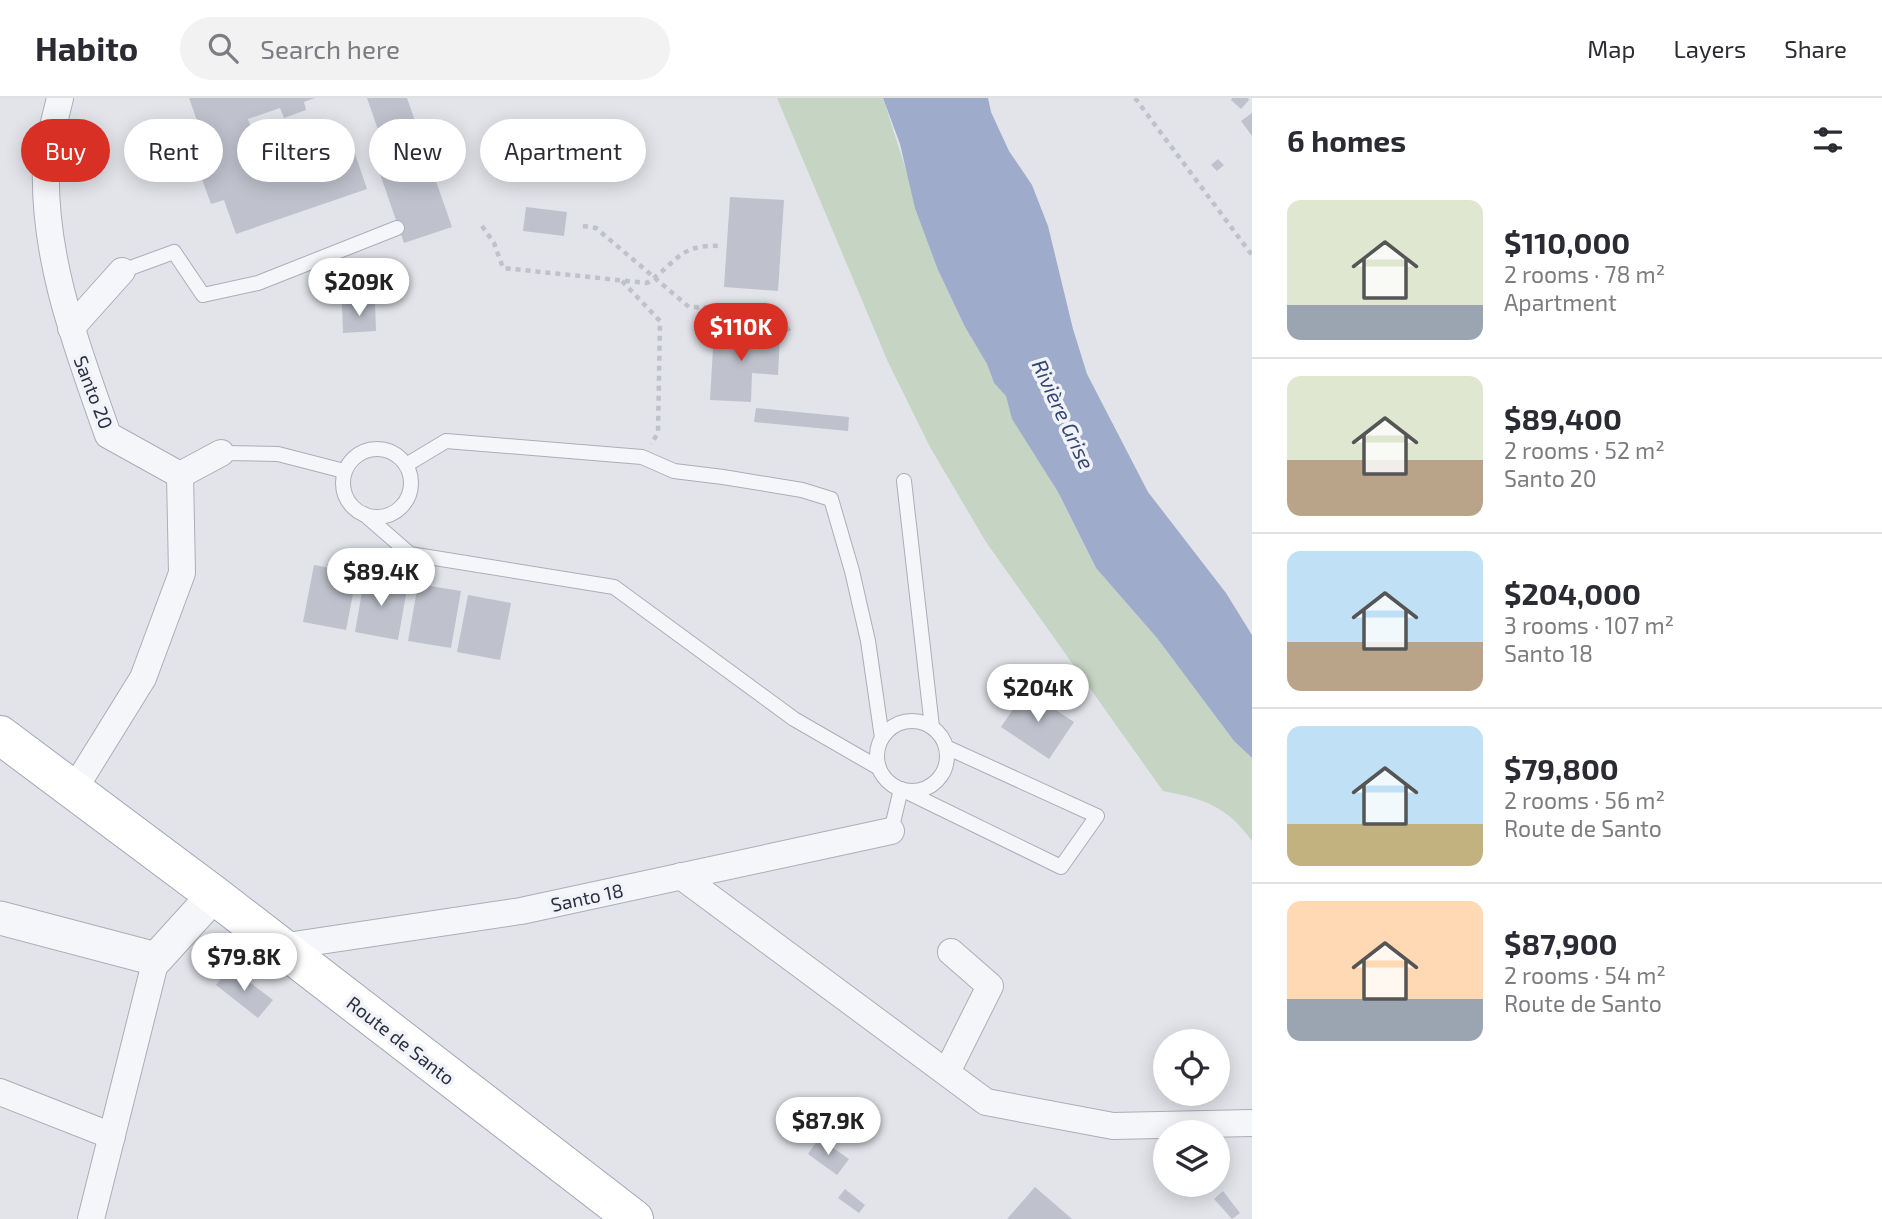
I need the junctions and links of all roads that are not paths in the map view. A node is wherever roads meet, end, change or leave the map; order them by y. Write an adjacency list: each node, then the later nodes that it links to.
1 (60, 98): 4 (street, Santo 20)
2 (397, 228): 3 (lane)
3 (122, 271): 4 (street)
4 (71, 328): 8 (street, Santo 20)
5 (221, 453): 7 (lane); 8 (street)
6 (406, 465): 7 (lane); 10 (lane); 13 (lane)
7 (344, 471): 10 (lane)
8 (180, 475): 17 (street)
9 (904, 481): 11 (lane)
10 (364, 514): 15 (lane)
11 (932, 727): 13 (lane); 14 (lane)
12 (0, 735): 17 (main road, Route de Santo)
13 (882, 738): 15 (lane)
14 (946, 747): 16 (lane); 16 (lane)
15 (879, 768): 16 (lane)
16 (901, 789): 18 (lane)
17 (73, 791): 20 (main road, Route de Santo)
18 (891, 831): 19 (street, Santo 18)
19 (681, 876): 22 (street, Santo 18); 25 (street)
20 (214, 895): 22 (main road, Route de Santo); 24 (street)
21 (0, 918): 24 (street)
22 (280, 947): 30 (main road, Route de Santo)
23 (951, 952): 25 (street)
24 (156, 959): 28 (street)
25 (947, 1072): 27 (street)
26 (0, 1092): 28 (street)
27 (1252, 1123)
28 (112, 1136): 29 (street)
29 (92, 1219)
30 (634, 1219)

